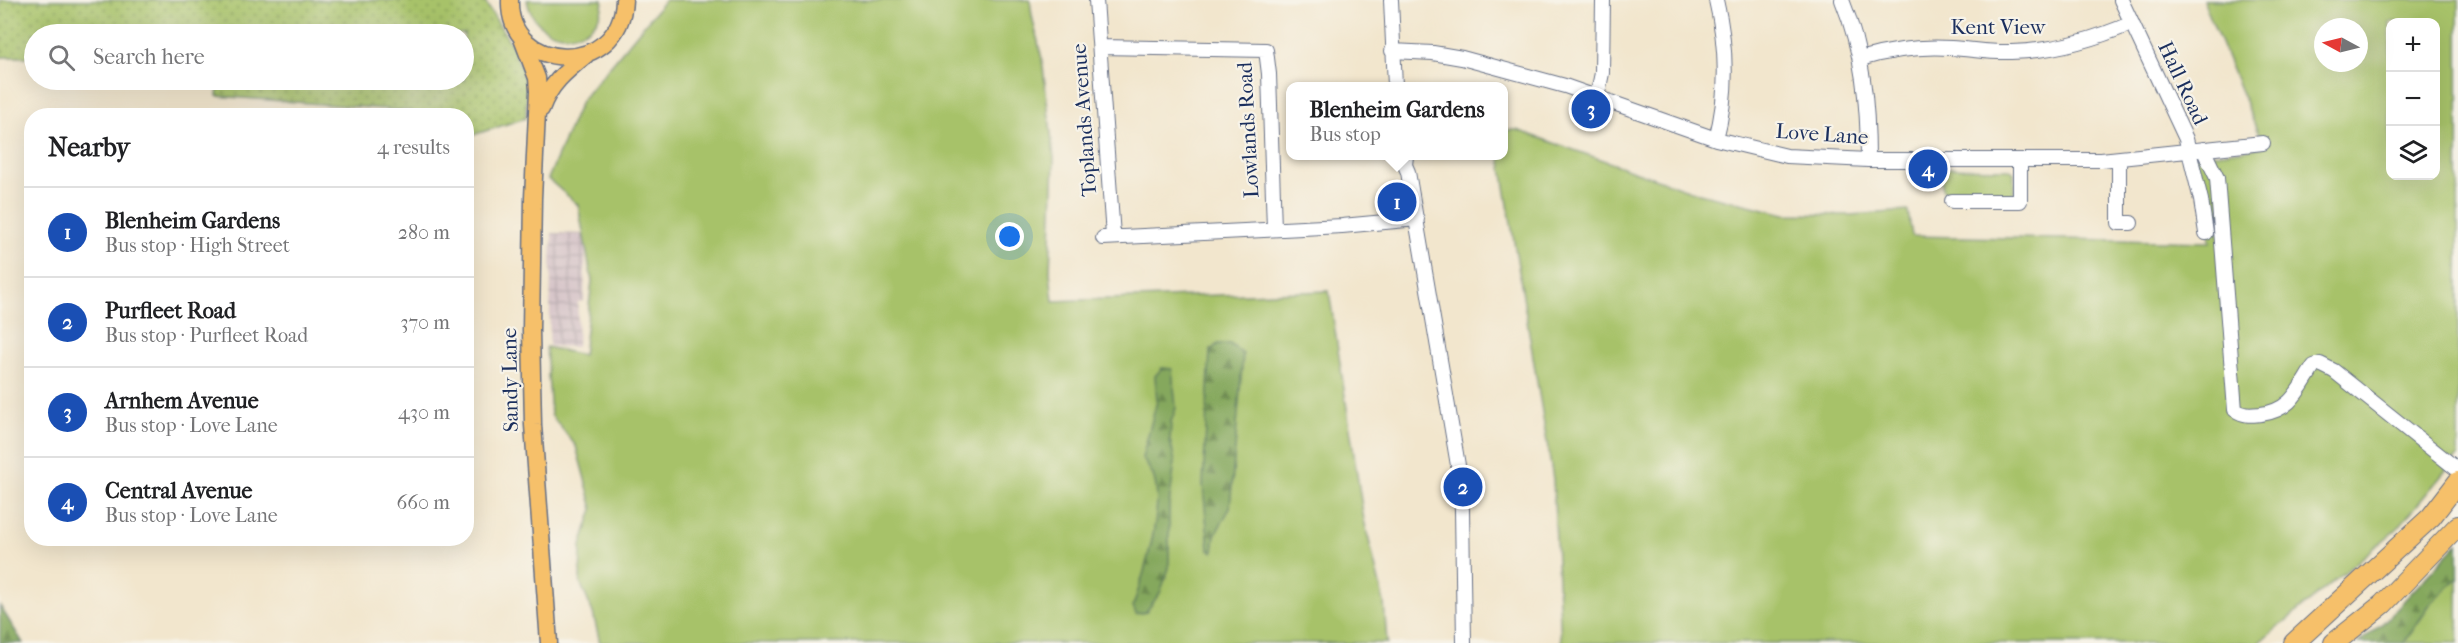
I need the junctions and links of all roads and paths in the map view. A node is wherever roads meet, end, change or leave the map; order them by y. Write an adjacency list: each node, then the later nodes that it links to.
1 (1096, 0): 11 (street, Toplands Avenue)
2 (1391, 0): 12 (street)
3 (1603, 0): 16 (street)
4 (1716, 0): 18 (street)
5 (1842, 0): 14 (street)
6 (2121, 0): 9 (street, Hall Road)
7 (627, 3): 13 (main road, Sandy Lane)
8 (508, 4): 10 (main road, Sandy Lane)
9 (2132, 23): 14 (street, Kent View); 20 (street, Hall Road)
10 (521, 36): 13 (main road); 17 (main road, Sandy Lane)
11 (1100, 46): 28 (street, Lowlands Road); 28 (street, Toplands Avenue)
12 (1392, 51): 15 (street); 16 (street, Love Lane)
13 (586, 55): 17 (main road, Sandy Lane)
14 (1860, 59): 23 (street)
15 (1395, 82)
16 (1597, 97): 18 (street, Love Lane)
17 (538, 116): 33 (main road, Sandy Lane)
18 (1716, 139): 23 (street, Love Lane)
19 (2263, 143): 20 (street, Love Lane)
20 (2196, 150): 21 (street, Love Lane); 29 (street); 30 (street)
21 (2119, 159): 24 (street, Love Lane); 27 (street)
22 (1406, 160): 26 (street)
23 (1868, 160): 24 (street, Love Lane)
24 (2020, 160): 25 (street)
25 (1952, 201)
26 (1417, 219): 28 (street); 34 (street)
27 (2131, 223)
28 (1274, 230)
29 (2206, 233)
30 (2458, 470)
31 (2458, 482): 35 (highway)
32 (2458, 526): 36 (highway)
33 (549, 643)
34 (1464, 643)
35 (2294, 643)
36 (2334, 643)

